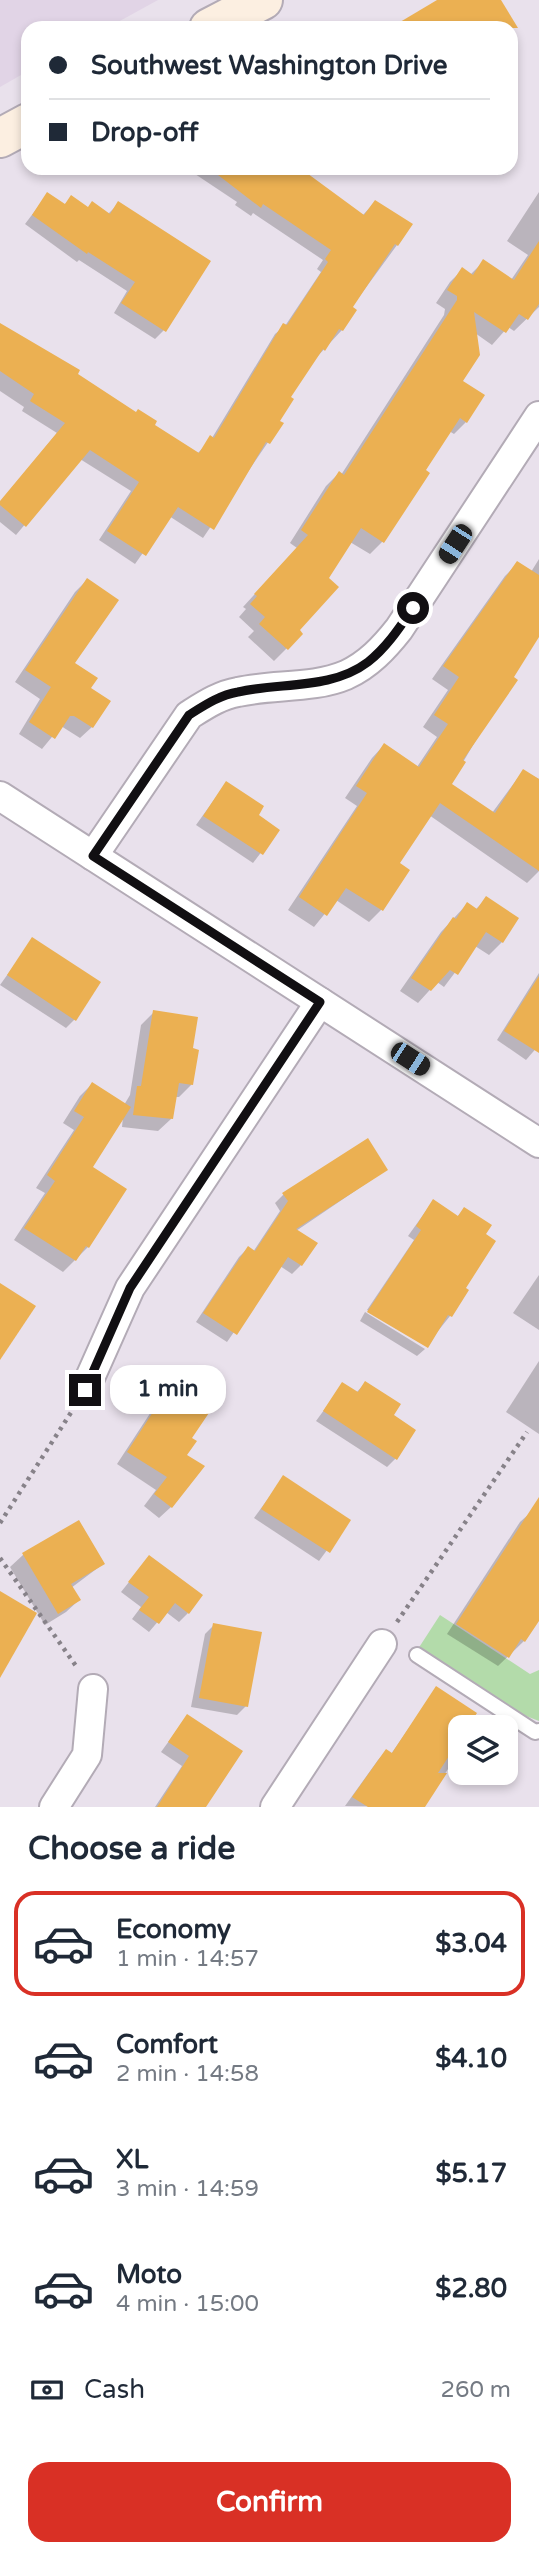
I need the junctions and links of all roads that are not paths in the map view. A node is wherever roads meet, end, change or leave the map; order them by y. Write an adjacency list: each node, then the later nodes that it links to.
1 (263, 0): 2 (main road)
2 (222, 21)
3 (21, 127): 4 (main road)
4 (0, 138)
5 (539, 416): 7 (street)
6 (0, 796): 7 (street)
7 (93, 856): 8 (street)
8 (320, 1002): 9 (street); 10 (street)
9 (539, 1143)
10 (85, 1390)
11 (382, 1644): 16 (street)
12 (417, 1655): 14 (lane)
13 (93, 1689): 15 (street)
14 (539, 1731)
15 (54, 1807)
16 (275, 1807)

